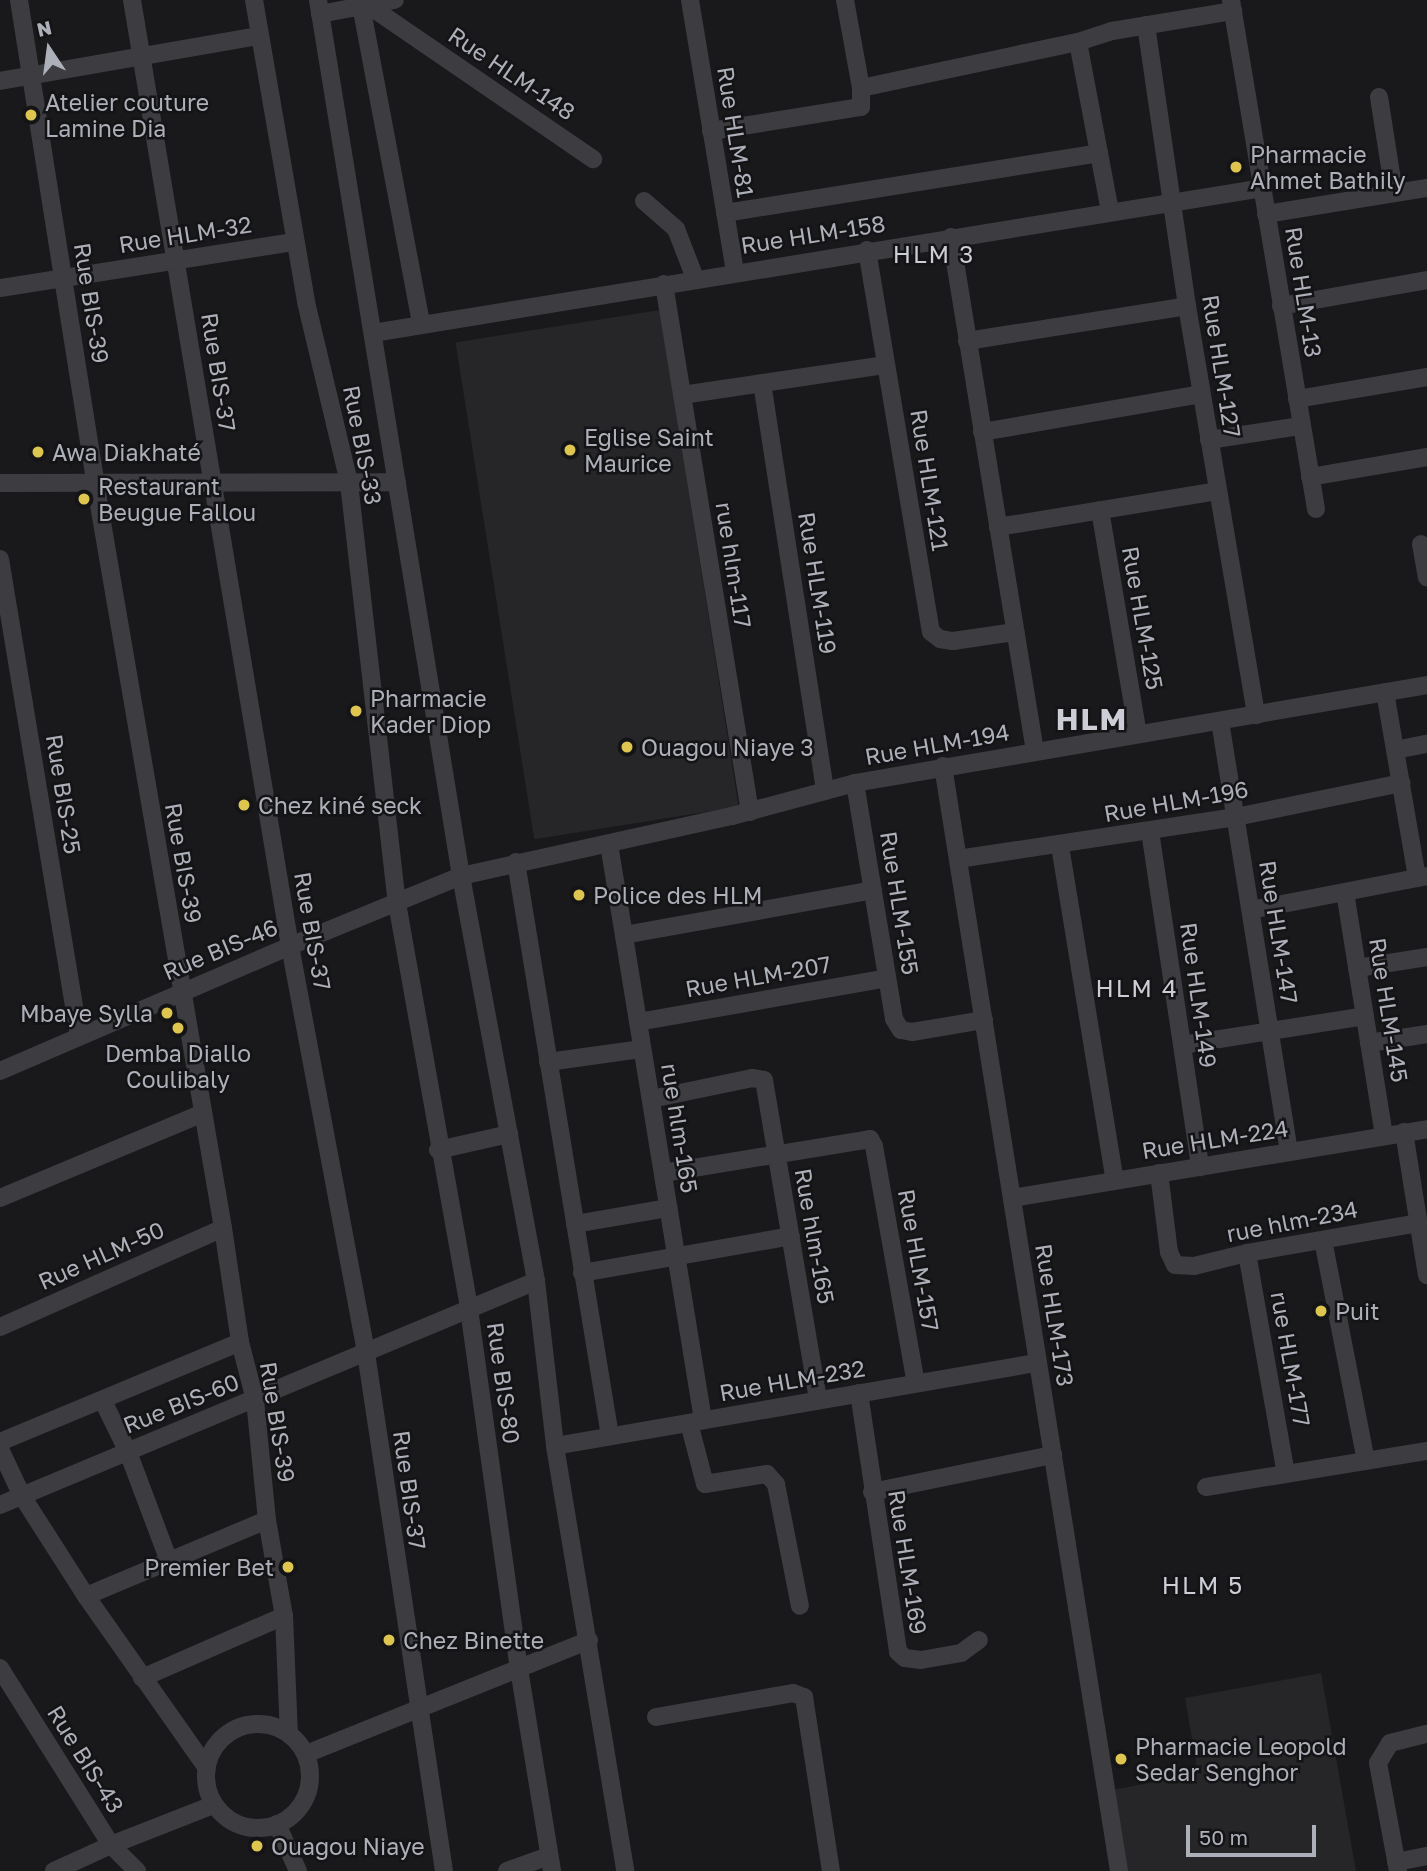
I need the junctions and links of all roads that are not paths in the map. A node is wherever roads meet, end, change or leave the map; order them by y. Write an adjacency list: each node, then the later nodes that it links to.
1 (19, 0): 14 (street, Rue BIS-39)
2 (132, 0): 13 (street, Rue BIS-37)
3 (254, 0): 11 (street, Rue BIS-33)
4 (395, 0): 7 (street)
5 (690, 0): 18 (street, Rue HLM-81)
6 (845, 0): 16 (street)
7 (364, 3): 9 (street); 20 (street, Rue HLM-148); 41 (street)
8 (1232, 6): 10 (street); 21 (street, Rue HLM-13)
9 (319, 7): 42 (street)
10 (1146, 25): 12 (street); 25 (street, Rue HLM-127)
11 (258, 36): 13 (street); 30 (street, Rue BIS-33)
12 (1078, 42): 16 (street); 19 (street)
13 (139, 58): 14 (street); 32 (street, Rue BIS-37)
14 (31, 76): 15 (street); 34 (street, Rue BIS-39)
15 (0, 81)
16 (861, 88): 18 (street)
17 (1379, 97): 23 (street)
18 (711, 131): 27 (street, Rue HLM-81)
19 (1099, 153): 26 (street); 27 (street)
20 (593, 159)
21 (1262, 188): 25 (street, Rue HLM-158); 28 (street, Rue HLM-13)
22 (1427, 188): 23 (street)
23 (1394, 193): 28 (street)
24 (644, 201): 35 (street)
25 (1171, 203): 26 (street, Rue HLM-158); 39 (street, Rue HLM-127)
26 (1110, 212): 29 (street, Rue HLM-158)
27 (725, 214): 33 (street, Rue HLM-81)
28 (1266, 214): 40 (street, Rue HLM-13)
29 (951, 237): 31 (street, Rue HLM-158); 43 (street)
30 (294, 242): 32 (street, Rue HLM-32); 57 (street, Rue BIS-33)
31 (867, 250): 33 (street, Rue HLM-158); 44 (street, Rue HLM-121)
32 (176, 260): 34 (street, Rue HLM-32); 59 (street, Rue BIS-37)
33 (735, 272): 35 (street, Rue HLM-158)
34 (63, 278): 38 (street, Rue HLM-32); 58 (street, Rue BIS-39)
35 (695, 278): 37 (street, Rue HLM-158)
36 (1427, 280): 40 (street)
37 (664, 284): 41 (street, Rue HLM-158); 48 (street, rue hlm-117)
38 (0, 288)
39 (1187, 306): 43 (street); 47 (street, Rue HLM-127)
40 (1281, 306): 49 (street, Rue HLM-13)
41 (421, 324): 42 (street, Rue HLM-158)
42 (373, 332): 55 (street)
43 (967, 341): 51 (street)
44 (886, 365): 46 (street); 67 (street, Rue HLM-121)
45 (1427, 377): 49 (street)
46 (762, 383): 48 (street); 79 (street, Rue HLM-119)
47 (1201, 394): 51 (street); 52 (street, Rue HLM-127)
48 (682, 395): 80 (street, rue hlm-117)
49 (1297, 399): 50 (street, Rue HLM-13)
50 (1301, 426): 52 (street); 54 (street, Rue HLM-13)
51 (982, 432): 63 (street)
52 (1209, 440): 60 (street, Rue HLM-127)
53 (1427, 457): 54 (street)
54 (1310, 477): 61 (street, Rue HLM-13)
55 (397, 482): 57 (street); 87 (street)
56 (0, 483): 58 (street)
57 (349, 483): 59 (street); 91 (street, Rue BIS-33)
58 (96, 484): 59 (street); 98 (street, Rue BIS-39)
59 (213, 484): 94 (street, Rue BIS-37)
60 (1217, 491): 62 (street); 70 (street, Rue HLM-127)
61 (1316, 509)
62 (1100, 510): 63 (street); 72 (street, Rue HLM-125)
63 (998, 527): 67 (street)
64 (1421, 544): 66 (street)
65 (0, 559): 104 (street, Rue BIS-25)
66 (1427, 577)
67 (1015, 632): 75 (street)
68 (1427, 685): 69 (street, Rue HLM-194)
69 (1385, 692): 70 (street, Rue HLM-194); 74 (street)
70 (1256, 715): 71 (street, Rue HLM-194)
71 (1220, 721): 72 (street, Rue HLM-194); 81 (street, Rue HLM-147)
72 (1139, 734): 75 (street, Rue HLM-194)
73 (1427, 744): 74 (street)
74 (1395, 750): 78 (street)
75 (1035, 751): 76 (street, Rue HLM-194)
76 (943, 766): 77 (street, Rue HLM-194); 85 (street, Rue HLM-173)
77 (855, 783): 79 (street, Rue HLM-194); 89 (street, Rue HLM-155)
78 (1402, 783): 81 (street, Rue HLM-196); 88 (street)
79 (825, 791): 80 (street, Rue HLM-194)
80 (750, 812): 83 (street, Rue HLM-194)
81 (1236, 817): 82 (street, Rue HLM-196); 92 (street, Rue HLM-147)
82 (1150, 831): 84 (street, Rue HLM-196); 106 (street, Rue HLM-149)
83 (609, 844): 86 (street, Rue HLM-194); 93 (street, rue hlm-165)
84 (1060, 846): 85 (street, Rue HLM-196); 122 (street)
85 (958, 859): 100 (street, Rue HLM-173)
86 (516, 862): 87 (street, Rue HLM-194); 108 (street)
87 (461, 876): 91 (street, Rue BIS-46); 114 (street)
88 (1422, 877): 90 (street)
89 (873, 890): 93 (street); 97 (street, Rue HLM-155)
90 (1345, 892): 92 (street); 96 (street, Rue HLM-145)
91 (397, 903): 94 (street, Rue BIS-46); 116 (street, Rue BIS-80)
92 (1251, 910): 102 (street, Rue HLM-147)
93 (624, 935): 101 (street, rue hlm-165)
94 (290, 946): 98 (street, Rue BIS-46); 139 (street, Rue BIS-37)
95 (1427, 957): 96 (street)
96 (1357, 968): 99 (street, Rue HLM-145)
97 (887, 978): 100 (street, Rue HLM-155); 101 (street, Rue HLM-207)
98 (181, 993): 104 (street, Rue BIS-46); 111 (street, Rue BIS-39)
99 (1365, 1016): 102 (street); 105 (street, Rue HLM-145)
100 (984, 1020): 124 (street, Rue HLM-173)
101 (638, 1022): 107 (street, rue hlm-165)
102 (1270, 1031): 106 (street); 117 (street, Rue HLM-147)
103 (1427, 1034): 105 (street)
104 (79, 1037): 109 (street, Rue BIS-46)
105 (1370, 1043): 115 (street, Rue HLM-145)
106 (1182, 1045): 119 (street, Rue HLM-149)
107 (642, 1049): 108 (street); 110 (street, rue hlm-165)
108 (548, 1062): 127 (street)
109 (0, 1071)
110 (651, 1099): 118 (street, Rue hlm-165); 120 (street, rue hlm-165)
111 (201, 1114): 123 (street); 128 (street, Rue BIS-39)
112 (1427, 1129): 113 (street, Rue HLM-224)
113 (1404, 1132): 115 (street, Rue HLM-224); 126 (street)
114 (509, 1134): 116 (street); 135 (street)
115 (1384, 1136): 117 (street, Rue HLM-224)
116 (438, 1150): 136 (street, Rue BIS-80)
117 (1289, 1152): 119 (street, Rue HLM-224)
118 (776, 1153): 120 (street); 129 (street, Rue hlm-165); 141 (street, Rue HLM-157)
119 (1199, 1167): 121 (street, Rue HLM-224)
120 (663, 1173): 125 (street, rue hlm-165)
121 (1159, 1173): 122 (street, Rue HLM-224); 131 (street, rue hlm-234)
122 (1115, 1181): 124 (street, Rue HLM-224)
123 (0, 1198)
124 (1012, 1198): 140 (street, Rue HLM-173)
125 (669, 1208): 127 (street); 132 (street, rue hlm-165)
126 (1419, 1223): 130 (street, rue hlm-234); 134 (street)
127 (575, 1224): 133 (street)
128 (223, 1228): 137 (street, Rue HLM-50); 138 (street, Rue BIS-39)
129 (791, 1236): 132 (street); 144 (street, Rue hlm-165)
130 (1323, 1240): 131 (street, rue hlm-234); 154 (street)
131 (1247, 1253): 155 (street, rue HLM-177)
132 (676, 1256): 133 (street); 146 (street, rue hlm-165)
133 (582, 1273): 147 (street)
134 (1427, 1275)
135 (536, 1280): 136 (street, Rue BIS-60); 149 (street)
136 (469, 1309): 139 (street, Rue BIS-60); 168 (street, Rue BIS-80)
137 (0, 1327)
138 (240, 1342): 143 (street, Rue BIS-39); 145 (street)
139 (366, 1353): 143 (street, Rue BIS-60); 170 (street, Rue BIS-37)
140 (1038, 1363): 141 (street, Rue HLM-232); 153 (street, Rue HLM-173)
141 (916, 1383): 142 (street, Rue HLM-232)
142 (859, 1393): 144 (street, Rue HLM-232); 157 (street, Rue HLM-169)
143 (255, 1400): 152 (street, Rue BIS-60); 160 (street, Rue BIS-39)
144 (818, 1400): 146 (street, Rue HLM-232)
145 (103, 1401): 148 (street); 152 (street)
146 (696, 1422): 147 (street, Rue HLM-232); 163 (street, rue hlm-165)
147 (610, 1436): 149 (street, Rue HLM-232)
148 (0, 1442)
149 (555, 1446): 165 (street)
150 (0, 1449): 158 (street)
151 (1427, 1451): 154 (street)
152 (128, 1452): 158 (street, Rue BIS-60); 161 (street)
153 (1053, 1455): 157 (street); 189 (street, Rue HLM-173)
154 (1366, 1461): 155 (street)
155 (1286, 1474): 156 (street)
156 (1206, 1487)
157 (872, 1492): 166 (street, Rue HLM-169)
158 (22, 1496): 159 (street, Rue BIS-60); 162 (street)
159 (0, 1505)
160 (267, 1520): 161 (street); 164 (street, Rue BIS-39)
161 (169, 1561): 162 (street)
162 (86, 1596): 169 (street)
163 (800, 1605)
164 (284, 1616): 169 (street); 172 (street, Rue BIS-39)
165 (589, 1640): 168 (street); 187 (street)
166 (979, 1640)
167 (0, 1668): 178 (street, Rue BIS-43)
168 (519, 1669): 170 (street); 180 (street, Rue BIS-80)
169 (142, 1678): 175 (street)
170 (418, 1711): 174 (street); 185 (street, Rue BIS-37)
171 (656, 1717): 188 (street)
172 (289, 1734): 174 (street); 175 (street)
173 (1427, 1734): 181 (street)
174 (306, 1754): 177 (street)
175 (207, 1768): 176 (street)
176 (213, 1805): 177 (street); 178 (street)
177 (277, 1824): 184 (street)
178 (111, 1845): 182 (street); 183 (street, Rue BIS-43)
179 (1427, 1856): 181 (street)
180 (550, 1863): 186 (street)
181 (1397, 1866)
182 (54, 1871)
183 (137, 1871)
184 (298, 1871)
185 (444, 1871)
186 (507, 1871)
187 (625, 1871)
188 (831, 1871)
189 (1119, 1871)

